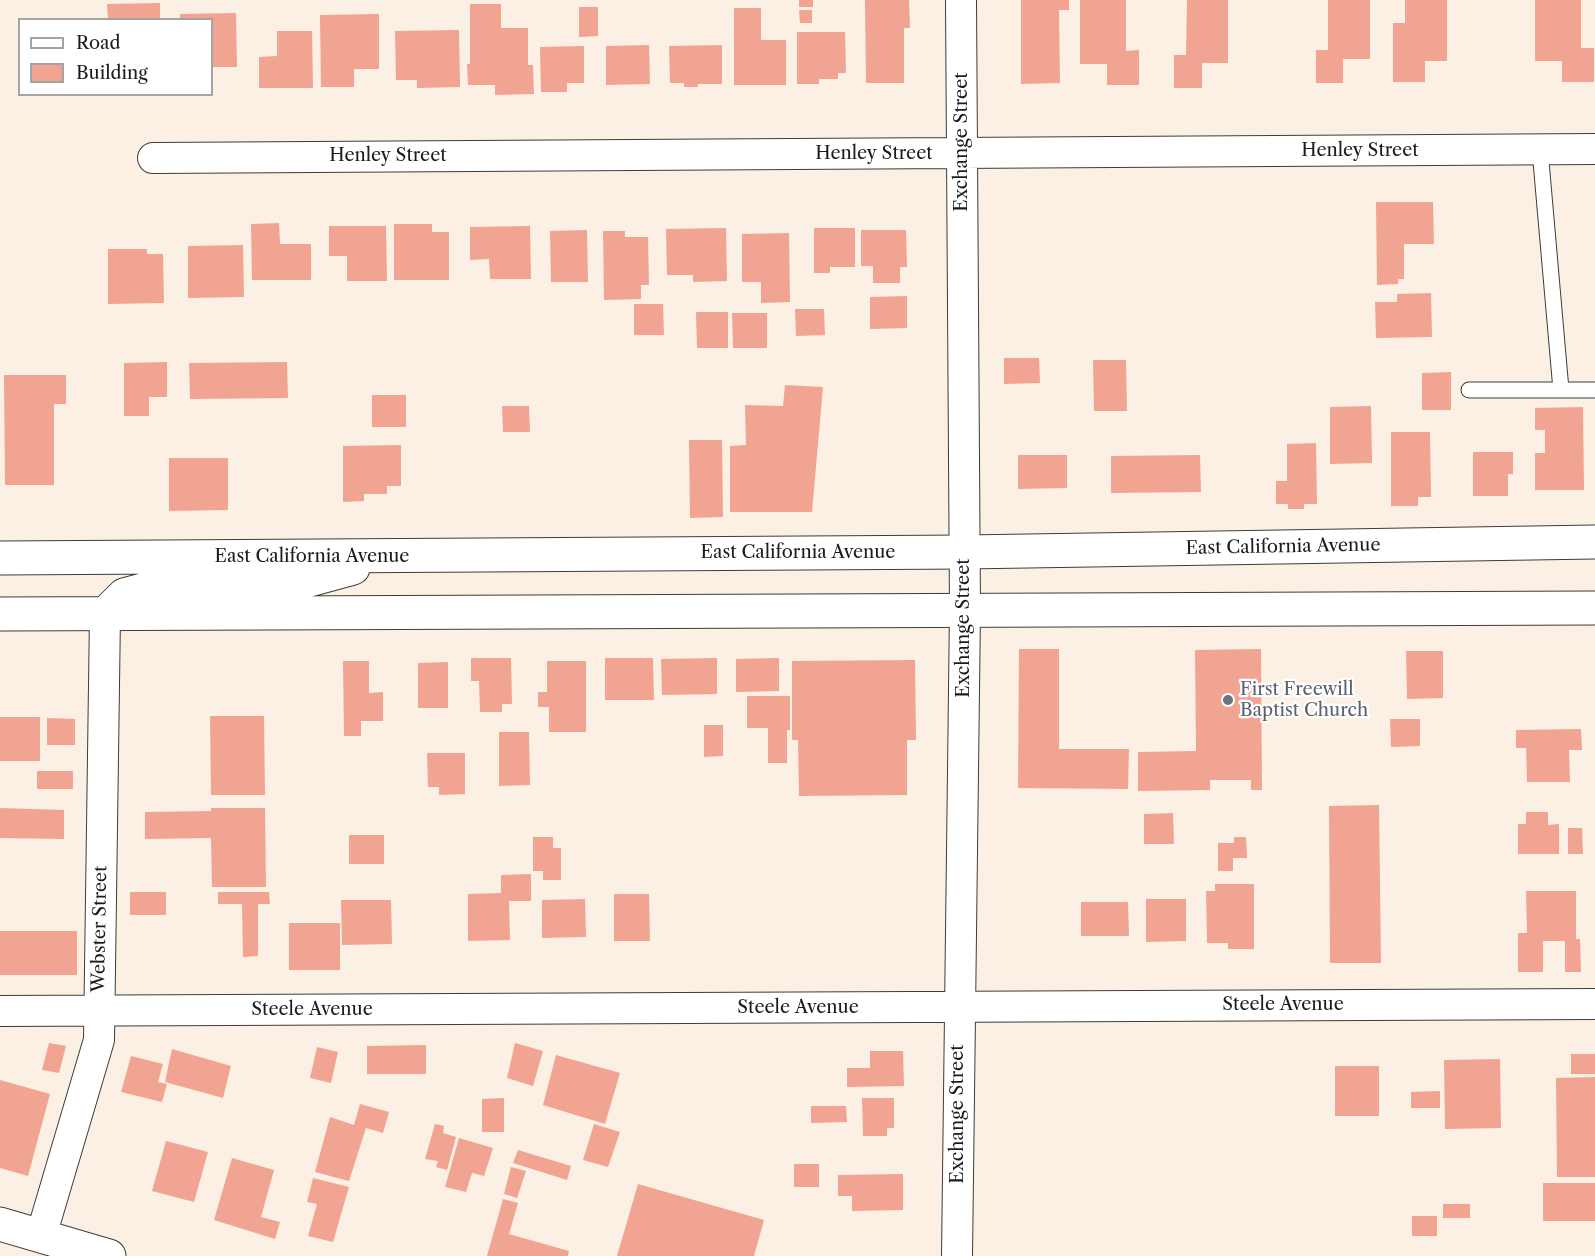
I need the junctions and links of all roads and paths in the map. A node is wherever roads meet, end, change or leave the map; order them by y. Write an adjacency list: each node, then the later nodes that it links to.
1 (961, 0): 4 (street, Exchange Street)
2 (1540, 150): 3 (street, Henley Street); 4 (street, Henley Street); 7 (lane)
3 (1595, 150)
4 (962, 153): 5 (street, Henley Street); 10 (street, Exchange Street)
5 (153, 158)
6 (1469, 390): 7 (lane)
7 (1561, 390): 8 (lane)
8 (1595, 390)
9 (1595, 542): 10 (main road, East California Avenue)
10 (964, 552): 11 (main road, East California Avenue); 14 (street, Exchange Street)
11 (392, 556): 12 (main road, East California Avenue); 16 (main road)
12 (0, 558)
13 (1595, 608): 14 (main road)
14 (965, 609): 16 (main road); 18 (street, Exchange Street)
15 (0, 614): 16 (main road)
16 (105, 614): 20 (street, Webster Street)
17 (1595, 1004): 18 (street, Steele Avenue)
18 (959, 1007): 20 (street, Steele Avenue); 24 (street, Exchange Street)
19 (0, 1011): 20 (street, Steele Avenue)
20 (99, 1011): 22 (street, Webster Street)
21 (0, 1224): 22 (main road)
22 (41, 1236): 23 (main road)
23 (110, 1256)
24 (957, 1256)

